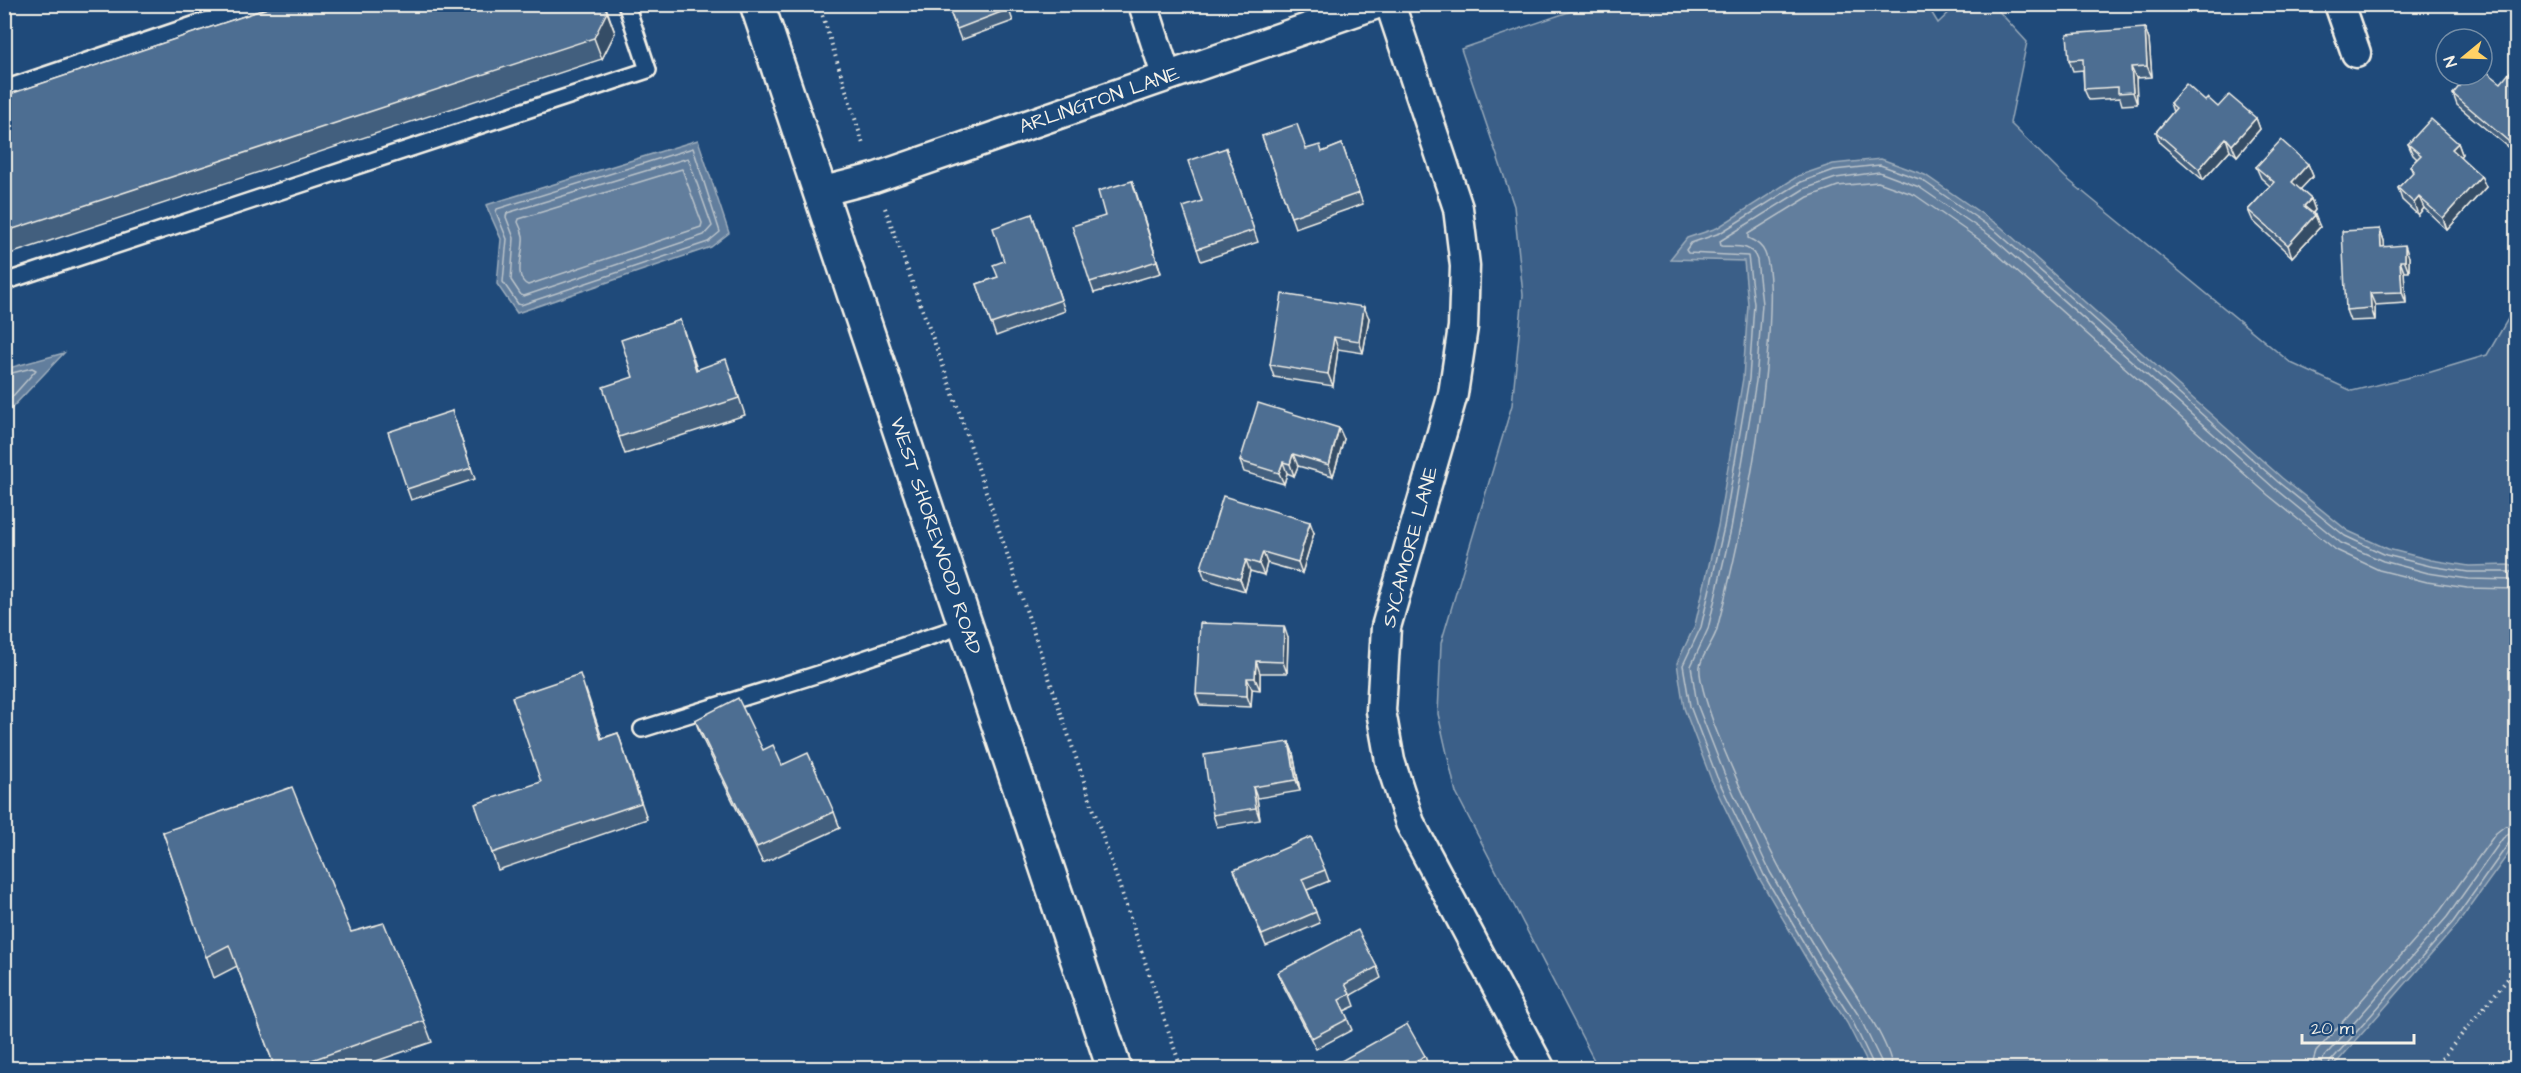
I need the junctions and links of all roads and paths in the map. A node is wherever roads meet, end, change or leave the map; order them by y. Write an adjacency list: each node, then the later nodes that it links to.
1 (255, 4): 11 (lane)
2 (626, 4): 14 (lane)
3 (757, 4): 13 (main road, WEST SHOREWOOD ROAD)
4 (819, 4): 12 (path)
5 (1143, 4): 10 (street)
6 (1377, 4): 10 (street, ARLINGTON LANE)
7 (1390, 4): 20 (street, SYCAMORE LANE)
8 (2339, 4): 9 (street)
9 (2356, 53)
10 (1166, 75): 12 (street, ARLINGTON LANE)
11 (4, 89)
12 (874, 178): 13 (street, ARLINGTON LANE); 19 (path)
13 (820, 192): 15 (main road, WEST SHOREWOOD ROAD)
14 (4, 282)
15 (965, 625): 16 (lane); 18 (main road, WEST SHOREWOOD ROAD)
16 (642, 729)
17 (2517, 969): 21 (path)
18 (1114, 1068)
19 (1181, 1068)
20 (1540, 1068)
21 (2434, 1068)

